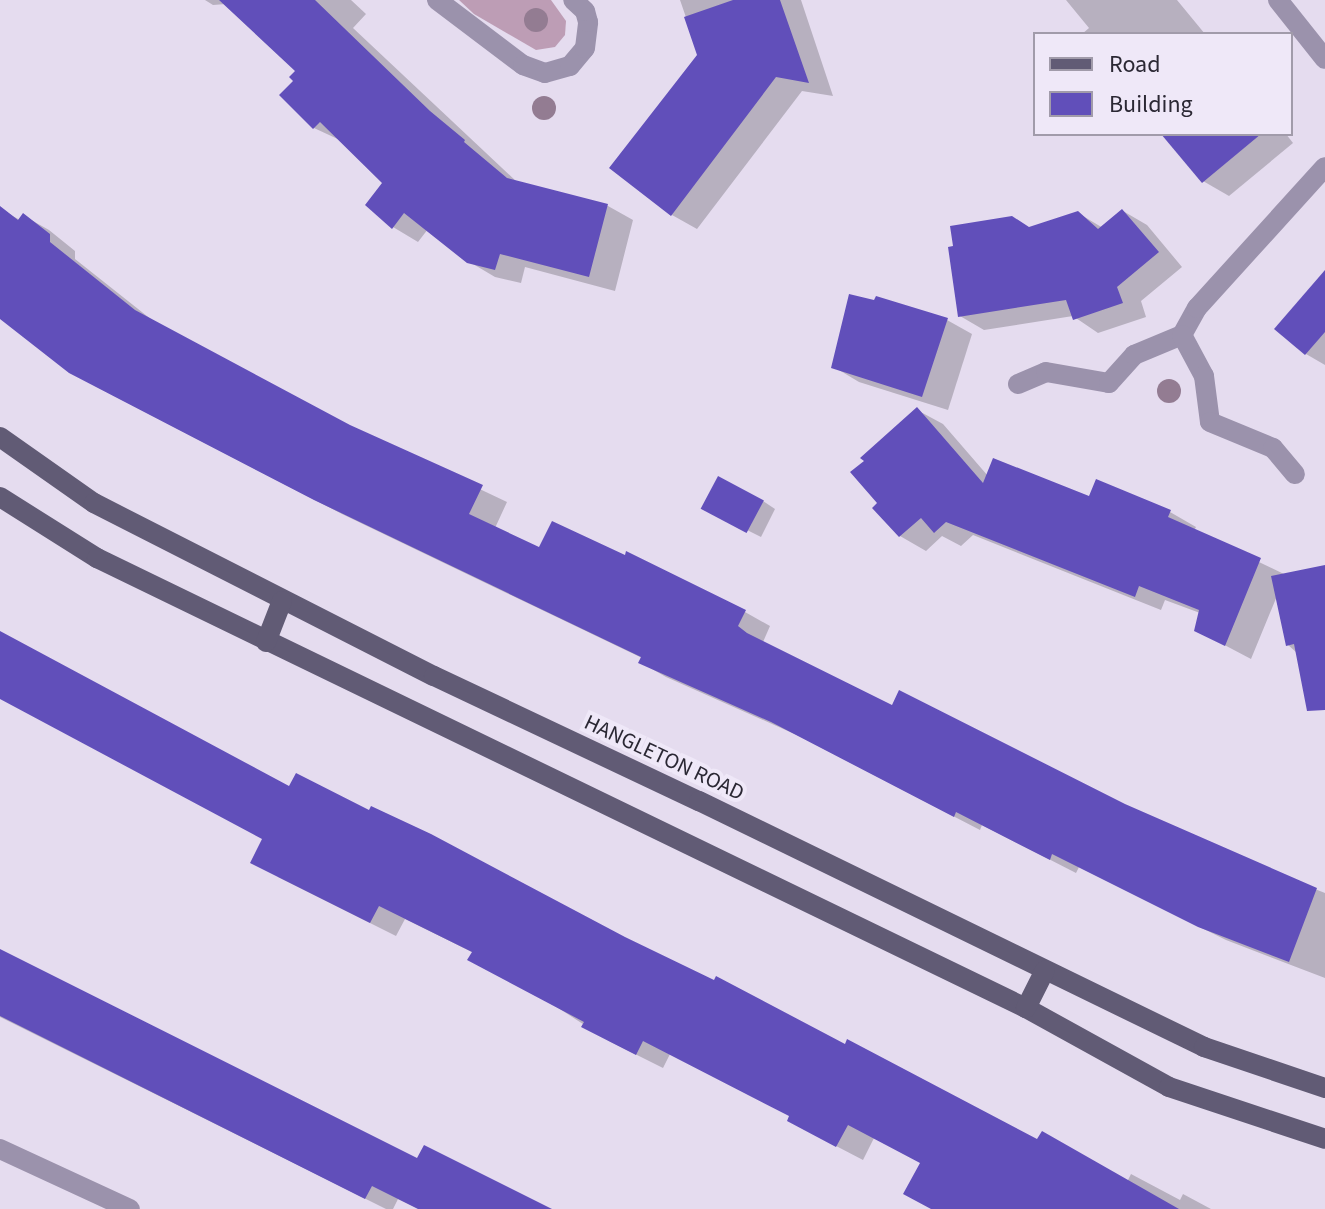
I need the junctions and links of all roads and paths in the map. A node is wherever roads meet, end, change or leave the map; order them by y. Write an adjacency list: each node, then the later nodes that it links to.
1 (437, 0): 2 (street)
2 (573, 0)
3 (1278, 0): 4 (street)
4 (1325, 59)
5 (1325, 167): 6 (street)
6 (1182, 335): 7 (street); 9 (street)
7 (1018, 384)
8 (0, 437): 11 (main road, HANGLETON ROAD)
9 (1295, 474)
10 (0, 497): 12 (main road)
11 (282, 601): 12 (main road); 13 (main road, HANGLETON ROAD)
12 (266, 642): 14 (main road)
13 (1045, 970): 14 (main road); 15 (main road, HANGLETON ROAD)
14 (1026, 1008): 16 (main road)
15 (1325, 1088)
16 (1325, 1139)
17 (0, 1149): 18 (street)
18 (130, 1209)

